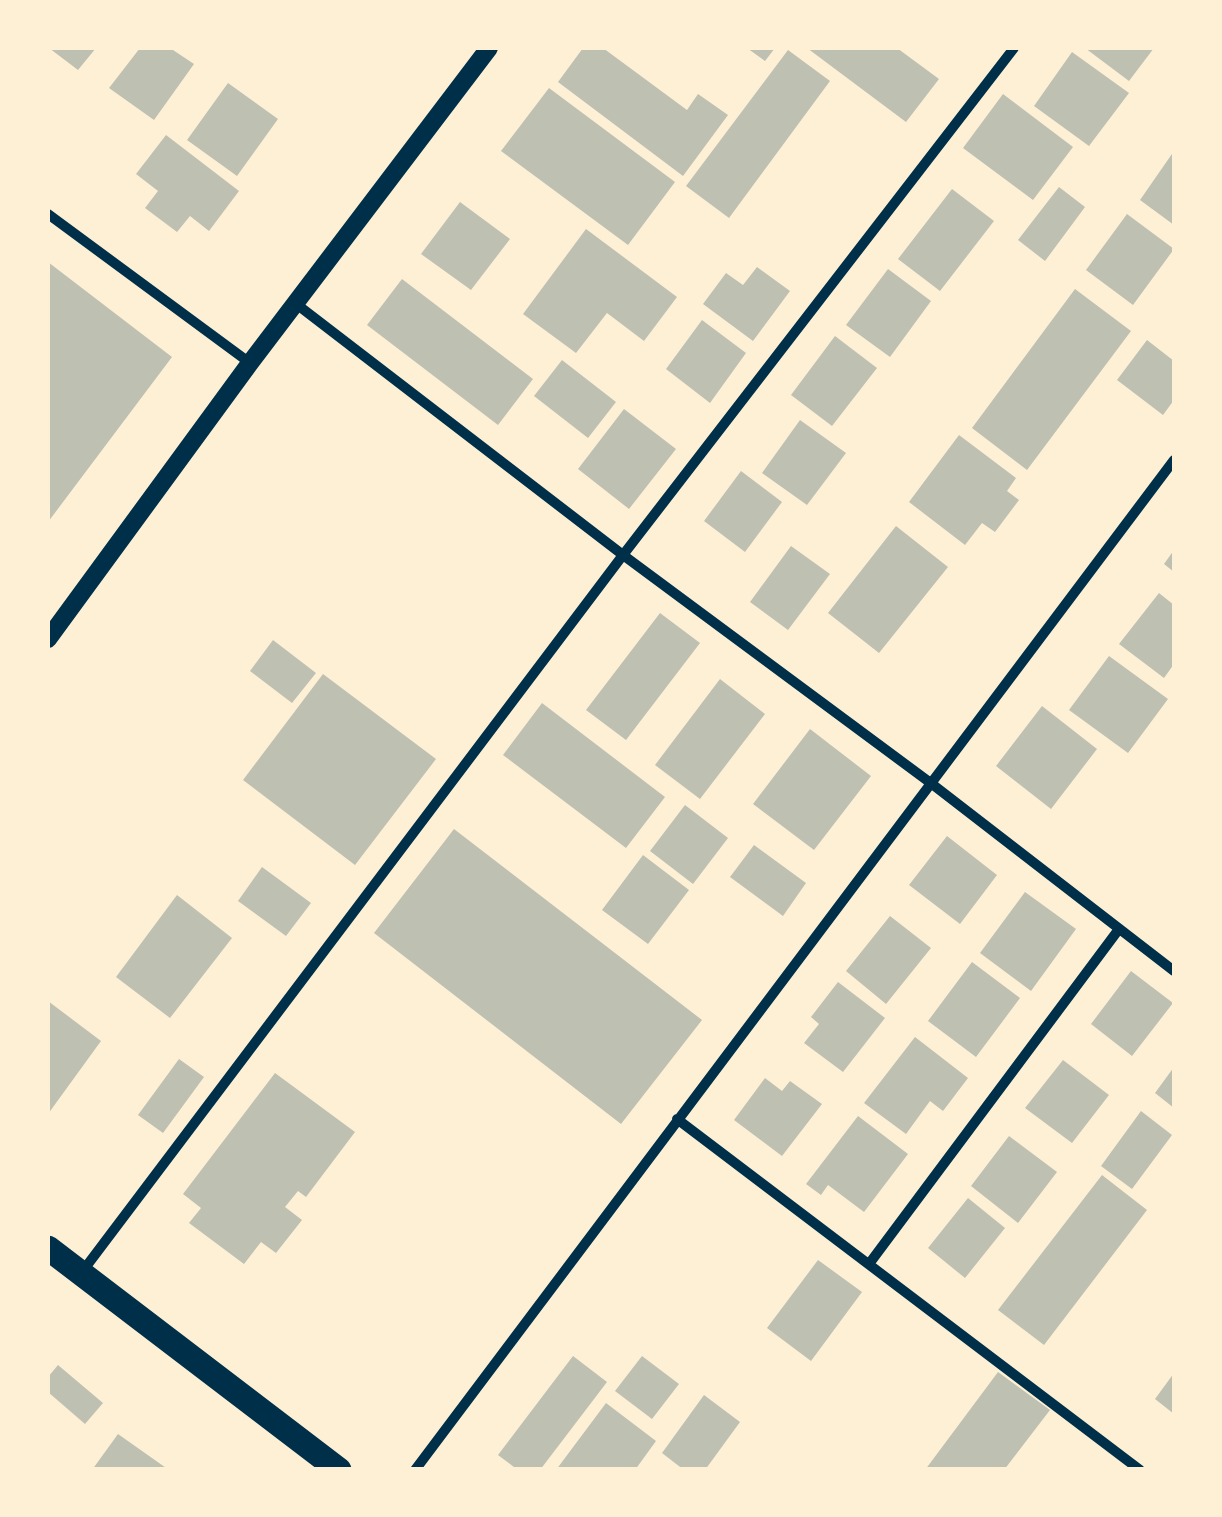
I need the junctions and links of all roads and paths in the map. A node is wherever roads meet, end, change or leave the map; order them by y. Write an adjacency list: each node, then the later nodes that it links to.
1 (489, 48): 4 (street)
2 (1014, 48): 7 (street)
3 (48, 214): 5 (street)
4 (295, 303): 5 (street); 7 (street)
5 (250, 363): 8 (street)
6 (1174, 460): 9 (street)
7 (623, 555): 9 (street); 15 (street)
8 (48, 638)
9 (932, 784): 10 (street); 12 (street)
10 (1119, 928): 11 (street); 14 (street)
11 (1174, 971)
12 (677, 1119): 14 (street); 17 (street)
13 (48, 1248): 15 (main road)
14 (869, 1264): 18 (street)
15 (80, 1274): 16 (main road)
16 (339, 1470)
17 (415, 1470)
18 (1140, 1470)

